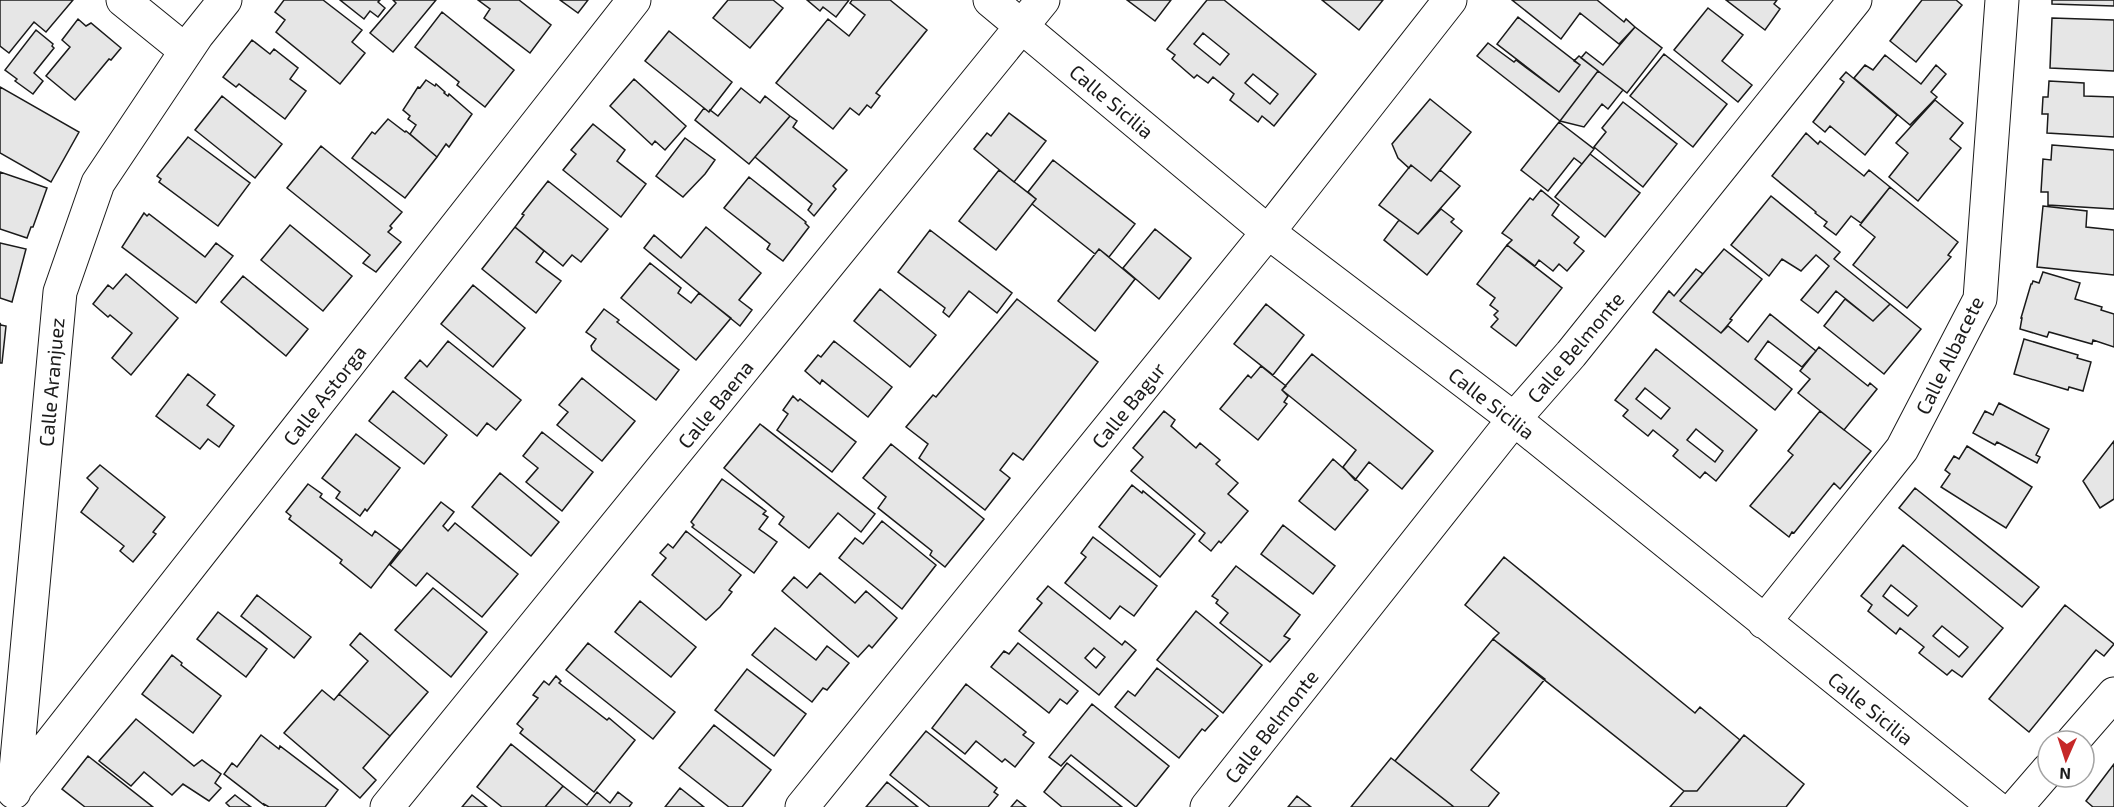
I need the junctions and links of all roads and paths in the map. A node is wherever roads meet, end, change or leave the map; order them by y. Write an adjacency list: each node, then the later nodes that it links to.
1 (123, 0): 10 (street)
2 (225, 0): 10 (street, Calle Aranjuez)
3 (634, 0): 17 (street, Calle Astorga)
4 (990, 0): 9 (street, Calle Sicilia)
5 (1043, 0): 9 (street, Calle Baena)
6 (1450, 0): 11 (street, Calle Bagur)
7 (1855, 0): 12 (street, Calle Belmonte)
8 (2002, 0): 13 (street, Calle Albacete)
9 (1022, 26): 11 (street, Calle Sicilia); 18 (street, Calle Baena)
10 (186, 51): 17 (street, Calle Aranjuez)
11 (1268, 232): 12 (street, Calle Sicilia); 19 (street, Calle Bagur)
12 (1514, 419): 13 (street, Calle Sicilia); 20 (street, Calle Belmonte)
13 (1764, 622): 21 (street, Calle Sicilia)
14 (2114, 694): 15 (street)
15 (2083, 729)
16 (2036, 784): 22 (street)
17 (17, 799)
18 (387, 807)
19 (802, 807)
20 (1206, 807)
21 (1995, 807)
22 (2016, 807)

